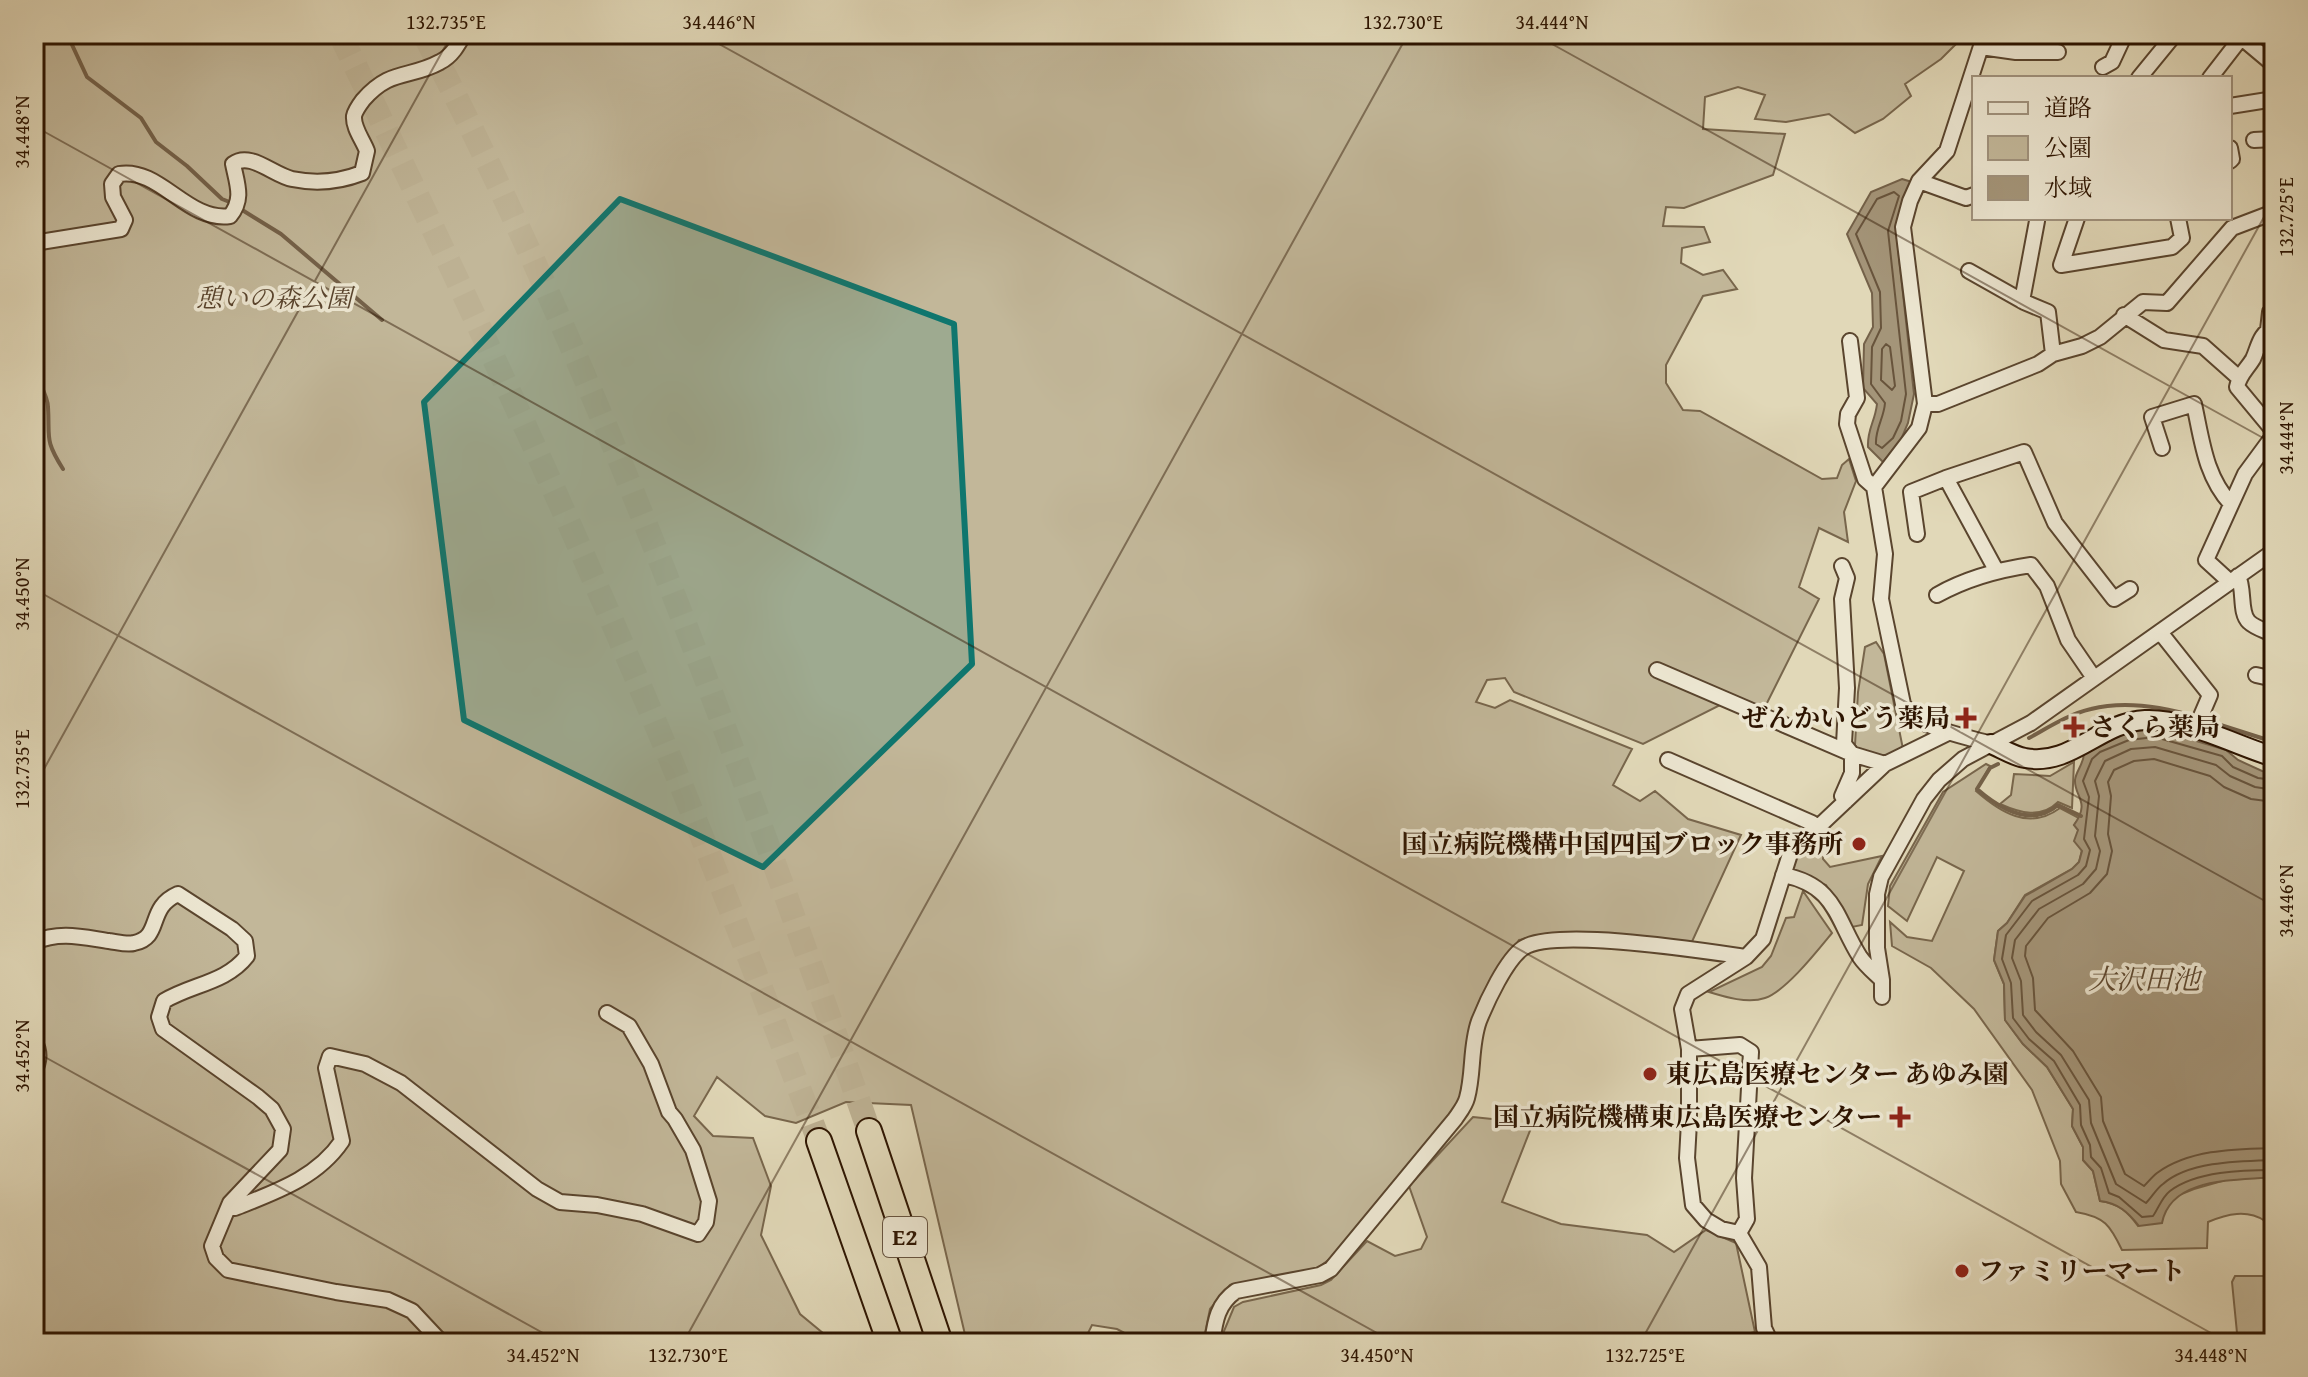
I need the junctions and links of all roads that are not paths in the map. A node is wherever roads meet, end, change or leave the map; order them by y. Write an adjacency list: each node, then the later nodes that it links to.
1 (464, 34): 23 (street)
2 (2125, 34): 8 (street)
3 (2175, 34): 10 (street)
4 (2239, 36): 7 (street); 11 (street)
5 (1983, 41): 6 (street); 9 (street)
6 (2058, 52)
7 (2274, 65)
8 (2103, 67)
9 (1975, 76)
10 (2141, 76)
11 (2211, 76)
12 (1970, 98): 17 (street)
13 (2274, 99): 14 (street)
14 (2232, 106)
15 (2274, 139): 16 (street)
16 (2254, 140)
17 (1919, 181): 18 (street); 32 (street)
18 (1972, 196)
19 (2274, 212): 27 (street)
20 (2076, 220): 21 (street)
21 (2178, 220)
22 (2037, 221): 25 (street)
23 (34, 243)
24 (1969, 271): 25 (street)
25 (2022, 301): 30 (street)
26 (2270, 312): 28 (street)
27 (2124, 315): 30 (street); 31 (street)
28 (2271, 329): 31 (street)
29 (1850, 341): 36 (street)
30 (2053, 354): 32 (street)
31 (2239, 378): 33 (street)
32 (1925, 404): 36 (street)
33 (2274, 436): 37 (street)
34 (2162, 448): 37 (street)
35 (1946, 478): 38 (street); 41 (street); 43 (street)
36 (1874, 487): 52 (street)
37 (2231, 504): 42 (street)
38 (1917, 534)
39 (2274, 551): 42 (street)
40 (1842, 566): 54 (street)
41 (1996, 570): 44 (street); 49 (street)
42 (2233, 579): 45 (street); 46 (street)
43 (2130, 589)
44 (1937, 595)
45 (2160, 632): 49 (street); 51 (street)
46 (2274, 635)
47 (1657, 670): 54 (street)
48 (2256, 675): 50 (street)
49 (2094, 678): 53 (street)
50 (2274, 679)
51 (2195, 730): 53 (street); 55 (street)
52 (1948, 733): 53 (street); 57 (street)
53 (1991, 744): 63 (street)
54 (1852, 754): 57 (street); 58 (street)
55 (2274, 757)
56 (1668, 760): 59 (street)
57 (1885, 764): 58 (street)
58 (1846, 801): 59 (street)
59 (1816, 829): 60 (street)
60 (1783, 875): 62 (street); 63 (street)
61 (34, 942): 71 (street)
62 (1746, 957): 67 (street); 76 (street)
63 (1882, 980): 64 (street)
64 (1882, 997)
65 (607, 1013): 71 (street)
66 (34, 1040): 68 (street)
67 (1689, 1049): 72 (street); 72 (street)
68 (34, 1072)
69 (869, 1131): 75 (highway, E2)
70 (819, 1141): 74 (highway, E2)
71 (230, 1203): 73 (street)
72 (1739, 1233): 77 (street)
73 (442, 1343)
74 (890, 1343)
75 (940, 1343)
76 (1212, 1343)
77 (1771, 1343)

